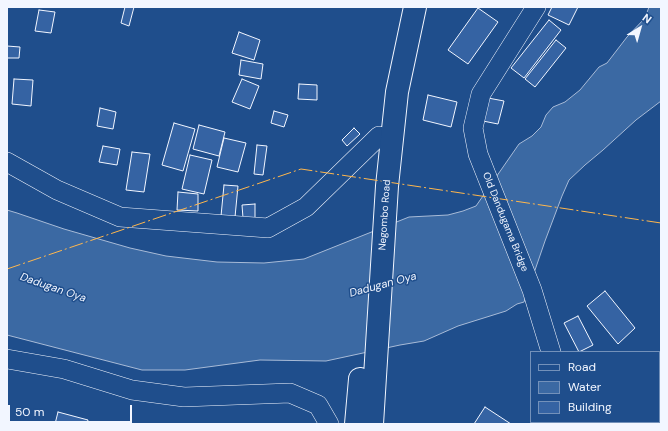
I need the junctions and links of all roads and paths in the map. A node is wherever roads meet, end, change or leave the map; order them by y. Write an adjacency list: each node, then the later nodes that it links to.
1 (399, 7): 4 (highway, Negombo Road)
2 (414, 7): 6 (highway, Negombo Road)
3 (536, 7): 7 (street, Old Dandugama Bridge)
4 (379, 136): 5 (street); 6 (highway, Negombo Road)
5 (7, 162)
6 (381, 186): 9 (highway, Negombo Road)
7 (551, 351)
8 (7, 359): 10 (street)
9 (367, 386): 11 (highway, Negombo Road); 12 (highway, Negombo Road)
10 (329, 424)
11 (356, 424)
12 (372, 424)

